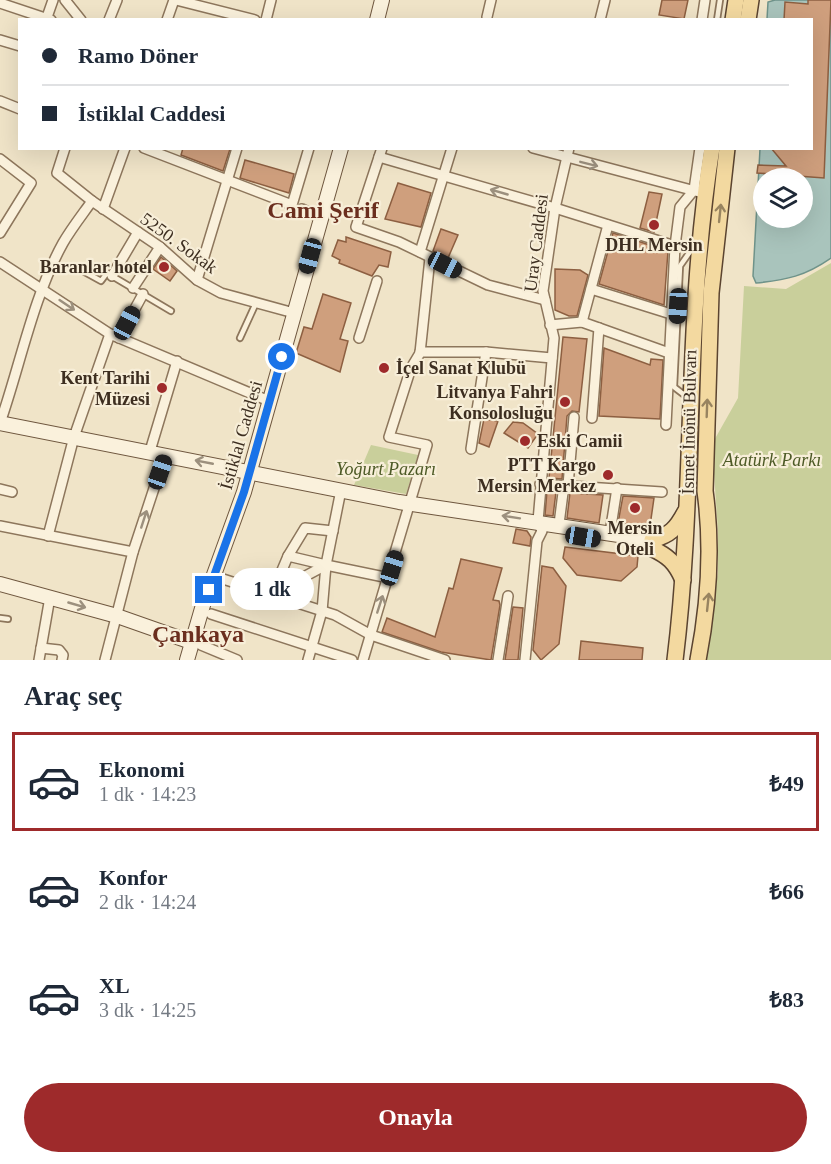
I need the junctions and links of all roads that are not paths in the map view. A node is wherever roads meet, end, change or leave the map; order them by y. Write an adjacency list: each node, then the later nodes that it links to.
1 (53, 0): 16 (street)
2 (65, 0): 17 (street)
3 (117, 0): 18 (street)
4 (175, 0): 19 (street); 20 (street)
5 (272, 0): 21 (street)
6 (382, 0): 22 (street)
7 (491, 0): 14 (street)
8 (605, 0): 23 (street)
9 (705, 0): 24 (street)
10 (720, 0): 25 (lane)
11 (736, 0): 26 (main road)
12 (751, 0): 27 (main road)
13 (0, 3): 15 (street)
14 (487, 17)
15 (45, 18)
16 (48, 18)
17 (79, 18)
18 (110, 18)
19 (168, 18)
20 (247, 18)
21 (267, 18)
22 (378, 18)
23 (600, 18)
24 (702, 18)
25 (717, 18)
26 (733, 18)
27 (748, 18)
28 (0, 40): 29 (street)
29 (18, 45)
30 (0, 101): 31 (street)
31 (18, 107)
32 (64, 150): 49 (street, 5250. Sokak)
33 (124, 150): 51 (street)
34 (149, 150): 47 (street)
35 (236, 150): 47 (street)
36 (308, 150): 47 (street)
37 (339, 150): 53 (street, İstiklal Caddesi)
38 (451, 150): 46 (street)
39 (545, 150): 44 (street)
40 (700, 150): 48 (street)
41 (711, 150): 48 (main road, İsmet İnönü Bulvarı)
42 (727, 150): 143 (main road, İsmet İnönü Bulvarı, one-way to 42)
43 (380, 153): 46 (street); 59 (street)
44 (568, 154): 48 (street, one-way to 48); 50 (street, Uray Caddesi)
45 (0, 159): 56 (street)
46 (443, 176): 50 (street, one-way to 46); 59 (street)
47 (229, 180): 64 (street)
48 (700, 192): 57 (street); 104 (main road, İsmet İnönü Bulvarı)
49 (92, 201): 51 (street, 5250. Sokak); 68 (street)
50 (555, 208): 54 (street); 70 (street, Uray Caddesi)
51 (103, 209): 55 (street, 5250. Sokak)
52 (302, 209): 53 (street)
53 (321, 218): 73 (street, İstiklal Caddesi)
54 (608, 225): 57 (street); 67 (street)
55 (138, 232): 58 (street, 5250. Sokak); 63 (street)
56 (0, 233)
57 (675, 246): 74 (street)
58 (160, 247): 64 (street, 5250. Sokak); 66 (street)
59 (420, 252): 60 (street)
60 (430, 258): 70 (street); 81 (street)
61 (0, 262): 68 (street)
62 (81, 270): 63 (lane)
63 (112, 276): 66 (lane)
64 (197, 280): 71 (street, 5250. Sokak)
65 (377, 281): 80 (street)
66 (133, 288): 69 (lane)
67 (591, 289): 74 (street); 75 (street)
68 (44, 290): 78 (street, one-way to 78); 89 (street)
69 (143, 294): 72 (lane); 78 (street)
70 (545, 300): 76 (street, Uray Caddesi)
71 (256, 303): 73 (street, 5250. Sokak); 79 (lane)
72 (171, 311)
73 (294, 313): 86 (street, İstiklal Caddesi)
74 (671, 314): 83 (street)
75 (582, 322): 76 (street); 77 (street)
76 (550, 325): 84 (street, Uray Caddesi)
77 (599, 328): 83 (street); 88 (street)
78 (115, 336): 85 (street); 91 (street)
79 (240, 338)
80 (359, 338)
81 (420, 352): 82 (street); 103 (street)
82 (486, 352): 84 (street); 92 (street)
83 (669, 353): 90 (street)
84 (552, 358): 96 (street, Uray Caddesi)
85 (177, 361): 86 (street); 93 (street)
86 (269, 401): 95 (street, İstiklal Caddesi)
87 (574, 417): 97 (street)
88 (592, 418)
89 (0, 423): 91 (street)
90 (666, 425)
91 (74, 437): 93 (street); 110 (street)
92 (471, 449)
93 (150, 451): 94 (street)
94 (165, 454): 95 (street, one-way to 94); 112 (street, one-way to 94)
95 (250, 471): 100 (street); 128 (street, İstiklal Caddesi)
96 (540, 484): 97 (street); 107 (street, Uray Caddesi)
97 (566, 485): 98 (street); 105 (street)
98 (617, 488): 102 (street); 109 (street)
99 (0, 489): 101 (street)
100 (341, 490): 103 (street); 108 (street)
101 (12, 492)
102 (662, 492)
103 (412, 503): 107 (street, one-way to 103); 115 (street)
104 (685, 512): 111 (main road); 117 (main road, İsmet İnönü Bulvarı)
105 (559, 524): 107 (street); 109 (street)
106 (0, 526): 110 (street)
107 (540, 526): 111 (street); 141 (street, Uray Caddesi)
108 (333, 531): 113 (street); 114 (street)
109 (610, 533): 111 (street)
110 (48, 536): 112 (street)
111 (651, 544): 117 (main road)
112 (133, 552): 124 (street)
113 (288, 556): 114 (street); 119 (street)
114 (326, 565): 115 (street); 119 (street); 122 (street)
115 (389, 578): 127 (street, one-way to 115)
116 (223, 579): 119 (street)
117 (684, 581): 142 (main road, İsmet İnönü Bulvarı)
118 (0, 584): 121 (street)
119 (272, 594): 122 (street)
120 (508, 596): 140 (street)
121 (50, 597): 124 (street, one-way to 124); 130 (street)
122 (322, 610): 127 (street); 129 (street)
123 (211, 614): 129 (street)
124 (117, 616): 128 (street); 133 (street)
125 (0, 618): 126 (lane)
126 (8, 619)
127 (371, 635): 138 (street); 139 (street)
128 (196, 644): 134 (street, İstiklal Caddesi); 135 (street)
129 (313, 647): 136 (street); 137 (street)
130 (41, 648): 131 (street); 132 (street)
131 (39, 660)
132 (62, 660)
133 (105, 660)
134 (187, 660)
135 (237, 660)
136 (308, 660)
137 (352, 660)
138 (363, 660)
139 (445, 660)
140 (498, 660)
141 (525, 660)
142 (675, 660)
143 (698, 660)

